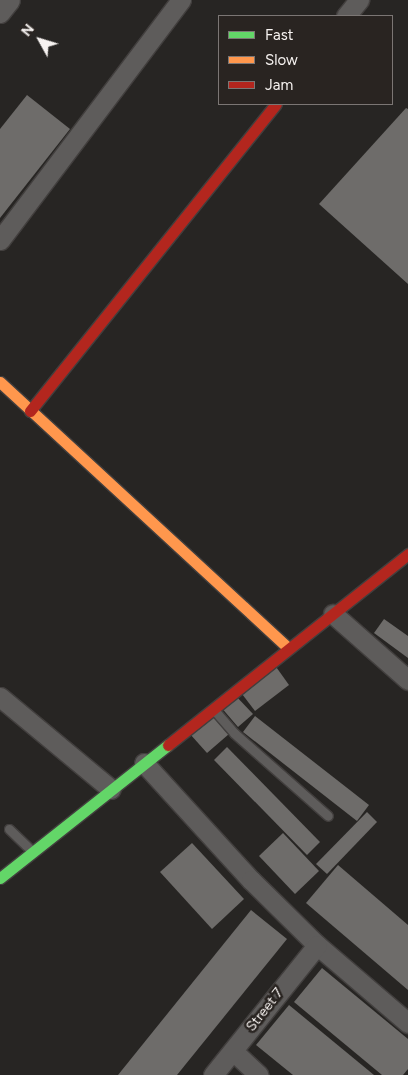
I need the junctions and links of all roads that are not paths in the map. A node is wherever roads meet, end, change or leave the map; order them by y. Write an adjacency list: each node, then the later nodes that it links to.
1 (10, 0): 4 (street)
2 (182, 0): 7 (street)
3 (359, 0): 5 (street)
4 (0, 13)
5 (347, 15)
6 (275, 105): 9 (street)
7 (0, 240)
8 (0, 382): 9 (street)
9 (30, 411): 12 (street)
10 (408, 554): 11 (street)
11 (333, 614): 12 (street); 13 (street)
12 (288, 648): 15 (street)
13 (408, 680)
14 (0, 697): 17 (street)
15 (211, 707): 16 (street); 18 (lane)
16 (144, 763): 17 (street); 22 (street)
17 (111, 789): 20 (street)
18 (328, 816)
19 (9, 829): 20 (lane)
20 (33, 852): 21 (street)
21 (3, 869)
22 (317, 945): 23 (street); 24 (street, Street 7)
23 (408, 1023)
24 (232, 1051): 25 (street, Street 7); 26 (street)
25 (213, 1075)
26 (259, 1075)

